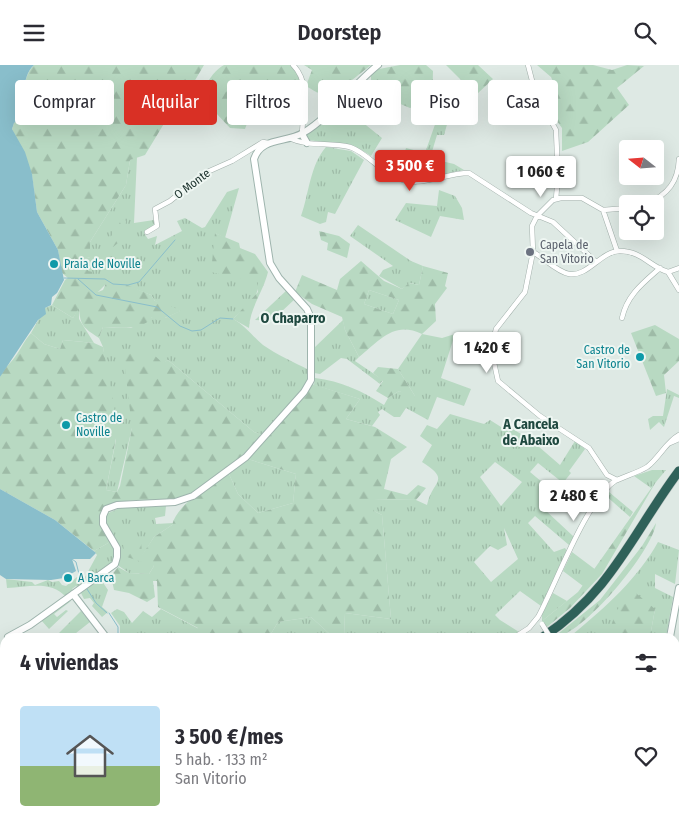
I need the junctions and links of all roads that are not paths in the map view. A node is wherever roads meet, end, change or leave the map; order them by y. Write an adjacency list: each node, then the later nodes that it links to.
1 (293, 65): 4 (street)
2 (378, 65): 4 (street)
3 (528, 65): 12 (street)
4 (302, 134): 5 (street); 7 (street)
5 (290, 138): 6 (street); 7 (street)
6 (268, 143): 8 (street); 9 (street)
7 (307, 143): 15 (street)
8 (249, 151): 9 (street); 16 (street, O Monte)
9 (255, 156): 34 (street)
10 (679, 159): 11 (street)
11 (662, 195)
12 (556, 199): 14 (street); 15 (street)
13 (619, 209): 14 (street)
14 (603, 210): 17 (street)
15 (537, 216): 18 (street); 19 (street)
16 (146, 232)
17 (617, 251): 19 (street); 20 (street)
18 (533, 252): 19 (street); 30 (street)
19 (595, 261)
20 (660, 268): 22 (street); 24 (street)
21 (679, 268): 22 (street)
22 (668, 272): 23 (street)
23 (679, 290)
24 (622, 318)
25 (679, 435): 27 (street)
26 (679, 439): 27 (street)
27 (669, 443): 30 (street)
28 (679, 462): 36 (highway)
29 (679, 471): 32 (highway)
30 (617, 480): 35 (street)
31 (679, 481): 32 (highway)
32 (604, 583): 36 (highway)
33 (679, 588): 42 (street)
34 (73, 594): 37 (street); 38 (street)
35 (538, 617): 39 (street); 41 (street, bridge)
36 (568, 619): 40 (highway)
37 (22, 633)
38 (103, 633)
39 (521, 633)
40 (548, 633)
41 (548, 633)
42 (671, 633)

